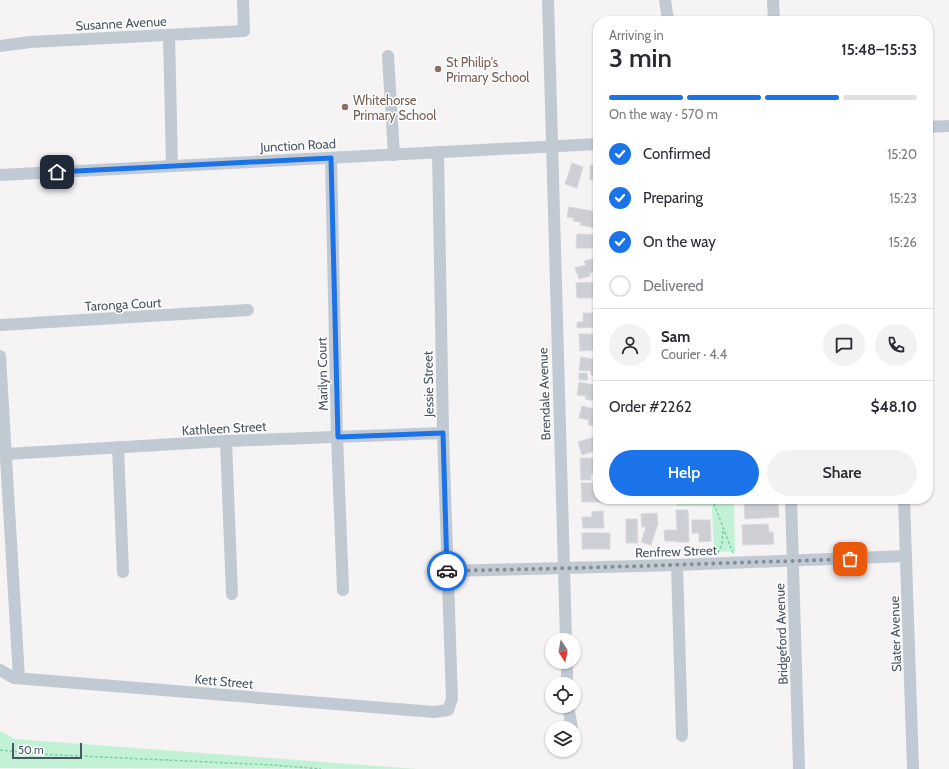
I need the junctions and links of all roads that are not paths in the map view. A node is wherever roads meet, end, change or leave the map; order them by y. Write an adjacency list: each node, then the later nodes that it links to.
1 (243, 0): 7 (street, Susanne Avenue)
2 (548, 0): 13 (street, Brendale Avenue)
3 (665, 0): 5 (street)
4 (773, 0): 6 (street)
5 (667, 16)
6 (774, 16)
7 (169, 35): 8 (street, Susanne Avenue); 17 (street)
8 (0, 46)
9 (388, 56): 15 (street)
10 (949, 126): 11 (street)
11 (933, 127)
12 (593, 144): 13 (street, Junction Road)
13 (552, 146): 14 (street, Junction Road); 32 (street, Brendale Avenue)
14 (438, 152): 15 (street, Junction Road); 22 (street, Jessie Street)
15 (394, 155): 16 (street, Junction Road)
16 (331, 158): 17 (street, Junction Road); 23 (street, Marilyn Court)
17 (172, 166): 18 (street, Junction Road)
18 (0, 175)
19 (248, 310): 20 (street, Taronga Court)
20 (0, 325)
21 (0, 356): 26 (street)
22 (443, 433): 23 (street, Kathleen Street); 33 (street, Jessie Street)
23 (338, 437): 24 (street, Kathleen Street); 35 (street, Marilyn Court)
24 (226, 441): 25 (street, Kathleen Street); 36 (street)
25 (118, 447): 26 (street, Kathleen Street); 34 (street)
26 (6, 454): 39 (street)
27 (791, 504): 30 (street, Bridgeford Avenue)
28 (904, 504): 29 (street, Slater Avenue)
29 (906, 556): 30 (street, Renfrew Street); 43 (street, Slater Avenue)
30 (793, 561): 31 (street, Renfrew Street); 42 (street, Bridgeford Avenue)
31 (677, 565): 32 (street, Renfrew Street); 41 (street)
32 (564, 569): 33 (street, Renfrew Street); 37 (street, Brendale Avenue)
33 (448, 571): 40 (street, Jessie Street)
34 (123, 572)
35 (343, 590)
36 (232, 594)
37 (566, 633)
38 (0, 670): 39 (street, Kett Street)
39 (19, 678): 40 (street, Kett Street)
40 (448, 710)
41 (682, 736)
42 (799, 769)
43 (913, 769)

